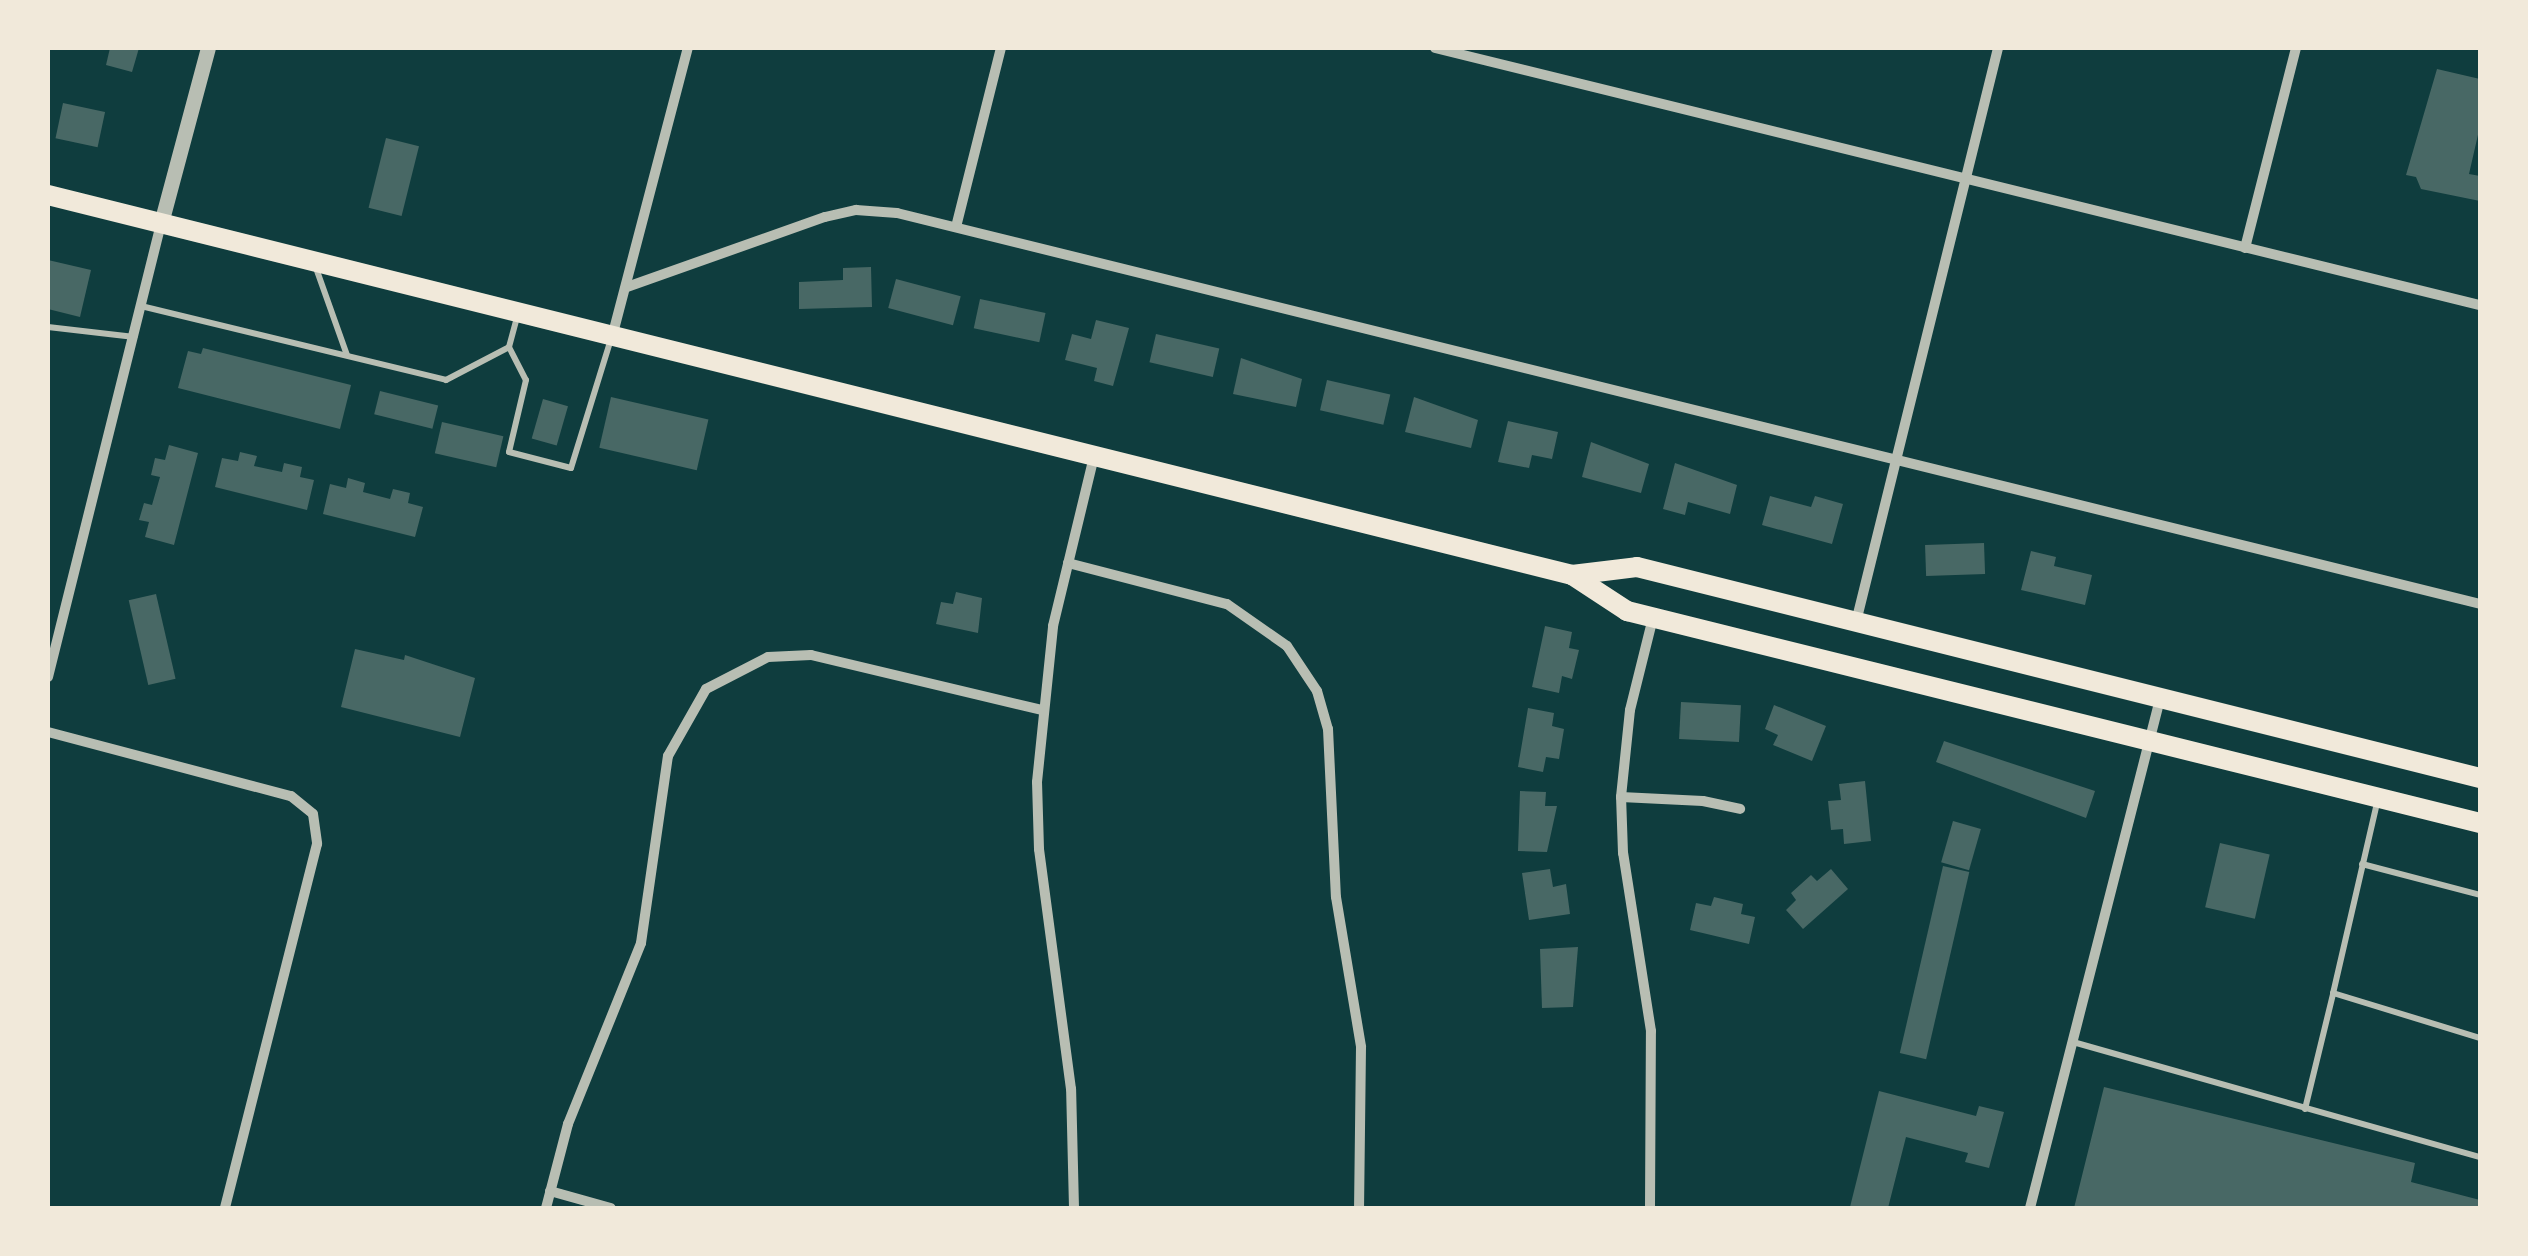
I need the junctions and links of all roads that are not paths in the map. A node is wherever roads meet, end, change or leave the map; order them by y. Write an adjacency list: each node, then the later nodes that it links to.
1 (208, 48): 9 (street)
2 (688, 48): 13 (street)
3 (1000, 48): 10 (street)
4 (1435, 48): 7 (street)
5 (1998, 48): 7 (street)
6 (2296, 48): 11 (street)
7 (1966, 178): 11 (street); 23 (street)
8 (48, 195): 9 (highway)
9 (161, 223): 12 (highway); 15 (street)
10 (956, 227): 13 (street); 23 (street)
11 (2246, 248): 14 (street)
12 (314, 261): 16 (highway); 21 (lane)
13 (627, 287): 19 (street)
14 (2480, 305)
15 (141, 306): 18 (street); 21 (lane)
16 (518, 312): 19 (highway); 20 (lane)
17 (48, 328): 18 (lane)
18 (134, 338): 29 (street)
19 (612, 338): 20 (lane); 22 (highway)
20 (509, 347): 21 (lane)
21 (347, 356)
22 (1095, 455): 24 (street); 25 (highway)
23 (1896, 460): 26 (street); 28 (street)
24 (1068, 562): 31 (street); 51 (street)
25 (1572, 574): 27 (highway); 28 (highway)
26 (2480, 604)
27 (1653, 618): 33 (highway); 35 (street)
28 (1856, 622): 30 (highway)
29 (48, 677)
30 (2160, 699): 33 (street); 34 (highway)
31 (1042, 710): 46 (street); 50 (street)
32 (48, 732): 47 (street)
33 (2149, 741): 36 (highway); 43 (street)
34 (2480, 778)
35 (1621, 797): 37 (street); 52 (street)
36 (2378, 797): 38 (highway); 39 (lane)
37 (1740, 810)
38 (2480, 822)
39 (2362, 864): 40 (lane); 41 (lane)
40 (2480, 895)
41 (2333, 993): 42 (lane); 44 (lane)
42 (2480, 1038)
43 (2073, 1042): 44 (lane); 53 (street)
44 (2305, 1109): 45 (lane)
45 (2480, 1158)
46 (550, 1191): 48 (street); 49 (street)
47 (225, 1208)
48 (546, 1208)
49 (611, 1208)
50 (1074, 1208)
51 (1359, 1208)
52 (1650, 1208)
53 (2030, 1208)

